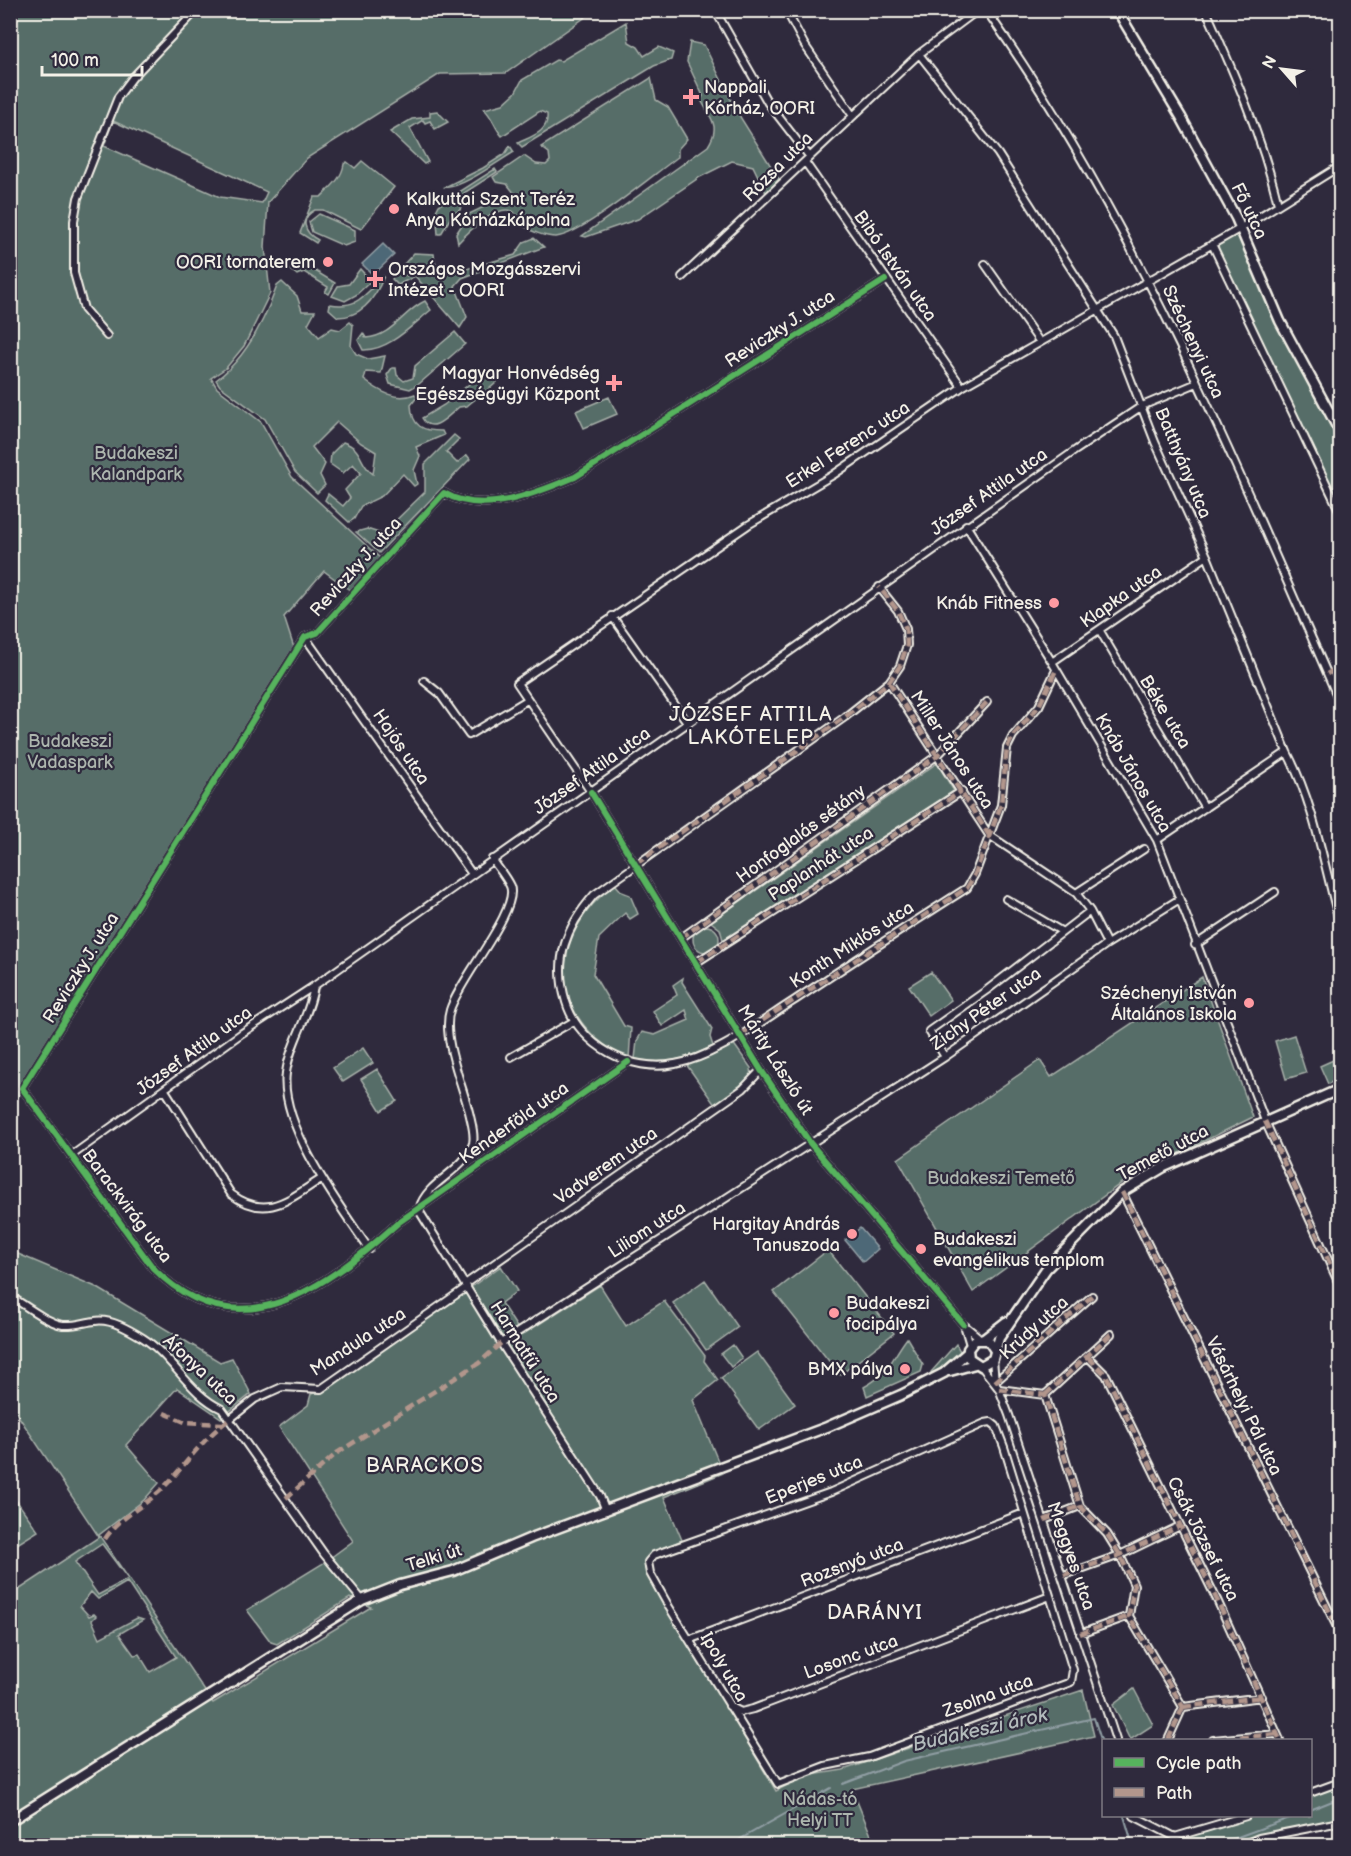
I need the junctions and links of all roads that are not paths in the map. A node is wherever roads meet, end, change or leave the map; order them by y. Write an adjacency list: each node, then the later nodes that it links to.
1 (197, 10): 21 (street)
2 (716, 10): 10 (street)
3 (786, 10): 9 (street)
4 (978, 10): 8 (street, Rózsa utca)
5 (986, 10): 19 (street, Széchenyi utca)
6 (1117, 10): 14 (main road, Fő utca)
7 (1206, 10): 13 (street)
8 (919, 54): 9 (street, Rózsa utca); 20 (street, Batthyány utca)
9 (853, 116): 10 (street, Rózsa utca)
10 (809, 156): 11 (street, Rózsa utca)
11 (805, 162): 17 (street, Rózsa utca); 18 (street, Bibó István utca)
12 (1341, 166): 13 (street, Erkel Ferenc utca)
13 (1278, 204): 14 (street, Erkel Ferenc utca)
14 (1240, 228): 15 (street, Erkel Ferenc utca); 26 (main road, Fő utca)
15 (1212, 244): 19 (street, Erkel Ferenc utca); 27 (street)
16 (985, 264): 22 (street)
17 (682, 277)
18 (885, 280): 24 (street, Bibó István utca); 33 (street, Reviczky J. utca)
19 (1148, 281): 20 (street, Erkel Ferenc utca); 23 (street, Széchenyi utca)
20 (1095, 310): 22 (street, Erkel Ferenc utca); 25 (street, Batthyány utca)
21 (107, 336)
22 (1039, 341): 24 (street, Erkel Ferenc utca)
23 (1197, 383): 25 (street, József Attila utca); 42 (street, Széchenyi utca)
24 (962, 387): 31 (street, Erkel Ferenc utca)
25 (1142, 406): 28 (street, József Attila utca); 29 (street, Batthyány utca)
26 (1341, 432)
27 (1341, 512)
28 (966, 525): 30 (street, József Attila utca); 34 (street, Knáb János utca)
29 (1207, 556): 32 (street, Klapka utca); 44 (street, Batthyány utca)
30 (879, 587): 38 (street); 43 (street, József Attila utca)
31 (612, 616): 40 (street, Erkel Ferenc utca); 43 (street)
32 (1100, 631): 34 (street, Klapka utca); 48 (street, Béke utca)
33 (305, 637): 54 (street, Hajós utca); 73 (street, Reviczky J. utca)
34 (1052, 662): 35 (street, Knáb János utca)
35 (1056, 670): 37 (street, Knáb János utca); 39 (street)
36 (424, 681): 40 (street)
37 (1062, 681): 39 (street); 50 (street, Knáb János utca)
38 (889, 682): 45 (street, Miller János utca); 53 (street)
39 (1050, 686): 49 (street)
40 (528, 700): 47 (street, Márity László út)
41 (987, 702): 45 (street, Honfoglalás sétány)
42 (1341, 704)
43 (687, 722): 47 (street, József Attila utca)
44 (1287, 752): 48 (street); 60 (street, Batthyány utca)
45 (938, 755): 46 (street, Miller János utca); 62 (street, Honfoglalás sétány)
46 (962, 791): 49 (street, Miller János utca); 65 (street, Paplanhát utca)
47 (591, 792): 52 (street, József Attila utca); 53 (street, Márity László út)
48 (1205, 808): 50 (street)
49 (989, 835): 56 (street); 68 (street, Konth Miklós utca)
50 (1157, 840): 58 (street, Knáb János utca)
51 (1144, 849): 56 (street)
52 (492, 859): 54 (street, József Attila utca); 81 (street)
53 (636, 864): 62 (street, Márity László út); 67 (street)
54 (472, 874): 66 (street, József Attila utca)
55 (1275, 892): 64 (street)
56 (1076, 893): 59 (street)
57 (1006, 899): 61 (street)
58 (1178, 900): 63 (street, Zichy Péter utca); 64 (street, Knáb János utca)
59 (1090, 910): 61 (street); 63 (street)
60 (1341, 924)
61 (1061, 931): 70 (street)
62 (681, 938): 65 (street, Márity László út)
63 (1107, 944): 70 (street, Zichy Péter utca)
64 (1195, 945): 76 (street, Knáb János utca)
65 (696, 962): 68 (street, Márity László út)
66 (314, 986): 75 (street, József Attila utca); 79 (street)
67 (574, 1021): 69 (street); 71 (street)
68 (740, 1035): 71 (street, Konth Miklós utca); 72 (street, Márity László út)
69 (511, 1057)
70 (945, 1057): 77 (street, Zichy Péter utca)
71 (628, 1062): 81 (street, Kenderföld utca)
72 (761, 1070): 77 (street, Márity László út); 83 (street, Vadverem utca)
73 (22, 1088): 78 (street, Barackvirág utca)
74 (1341, 1089): 76 (main road, Temető utca)
75 (165, 1090): 78 (street, József Attila utca); 79 (street)
76 (1265, 1121): 80 (main road, Temető utca); 84 (street, Knáb János utca)
77 (810, 1143): 88 (street, Márity László út); 91 (street, Liliom utca)
78 (71, 1156): 82 (street, Barackvirág utca)
79 (321, 1179): 82 (street)
80 (1122, 1192): 87 (main road, Temető utca); 114 (street, Vásárhelyi Pál utca)
81 (418, 1209): 82 (street, Barackvirág utca); 83 (street, Harmatfű utca)
82 (369, 1249)
83 (466, 1285): 91 (street, Harmatfű utca); 101 (street, Mandula utca)
84 (1341, 1286)
85 (10, 1296): 101 (street, Áfonya utca)
86 (1092, 1296): 98 (street, Krúdy utca)
87 (1011, 1318): 90 (main road, Temető utca); 93 (main road, Temető utca)
88 (963, 1324): 90 (street, Márity László út); 92 (street, Márity László út)
89 (1111, 1334): 94 (street)
90 (983, 1339): 92 (main road, Temető utca); 93 (main road)
91 (501, 1343): 105 (street, Harmatfű utca)
92 (969, 1349): 96 (main road); 97 (main road)
93 (994, 1349): 95 (main road)
94 (1088, 1357): 100 (street); 107 (street, Csák József utca)
95 (993, 1359): 96 (main road); 98 (street, Meggyes utca)
96 (978, 1365): 97 (main road); 98 (street, Meggyes utca)
97 (944, 1373): 105 (main road, Telki út)
98 (995, 1382): 99 (street, Meggyes utca)
99 (999, 1389): 100 (street); 102 (street, Meggyes utca)
100 (1044, 1395): 103 (street)
101 (230, 1419): 112 (street, Áfonya utca)
102 (1037, 1502): 104 (street, Rozsnyó utca); 106 (street, Meggyes utca)
103 (1080, 1506): 106 (street); 108 (street)
104 (1023, 1510): 109 (street, Eperjes utca); 111 (street); 116 (street, Rozsnyó utca)
105 (606, 1511): 112 (main road, Telki út)
106 (1044, 1521): 110 (street, Meggyes utca)
107 (1180, 1526): 108 (street); 117 (street, Csák József utca)
108 (1120, 1555): 110 (street); 113 (street)
109 (648, 1562): 116 (street, Ipoly utca)
110 (1064, 1575): 115 (street, Meggyes utca)
111 (1050, 1596): 118 (street, Losonc utca); 125 (street, Zsolna utca)
112 (362, 1599): 129 (main road, Telki út)
113 (1130, 1616): 115 (street); 119 (street)
114 (1341, 1633)
115 (1080, 1634): 121 (street, Meggyes utca)
116 (691, 1639): 118 (street, Ipoly utca)
117 (1262, 1697): 119 (street); 120 (street, Csák József utca)
118 (729, 1706): 125 (street, Ipoly utca)
119 (1184, 1707): 122 (street)
120 (1279, 1737): 123 (street)
121 (1116, 1739)
122 (1168, 1739)
123 (1235, 1739)
124 (1341, 1782): 126 (street)
125 (778, 1784)
126 (1312, 1793)
127 (1138, 1817): 131 (street)
128 (1240, 1817): 131 (street)
129 (10, 1821)
130 (1341, 1822): 133 (street)
131 (1175, 1837): 132 (street)
132 (1178, 1845)
133 (1239, 1845)

